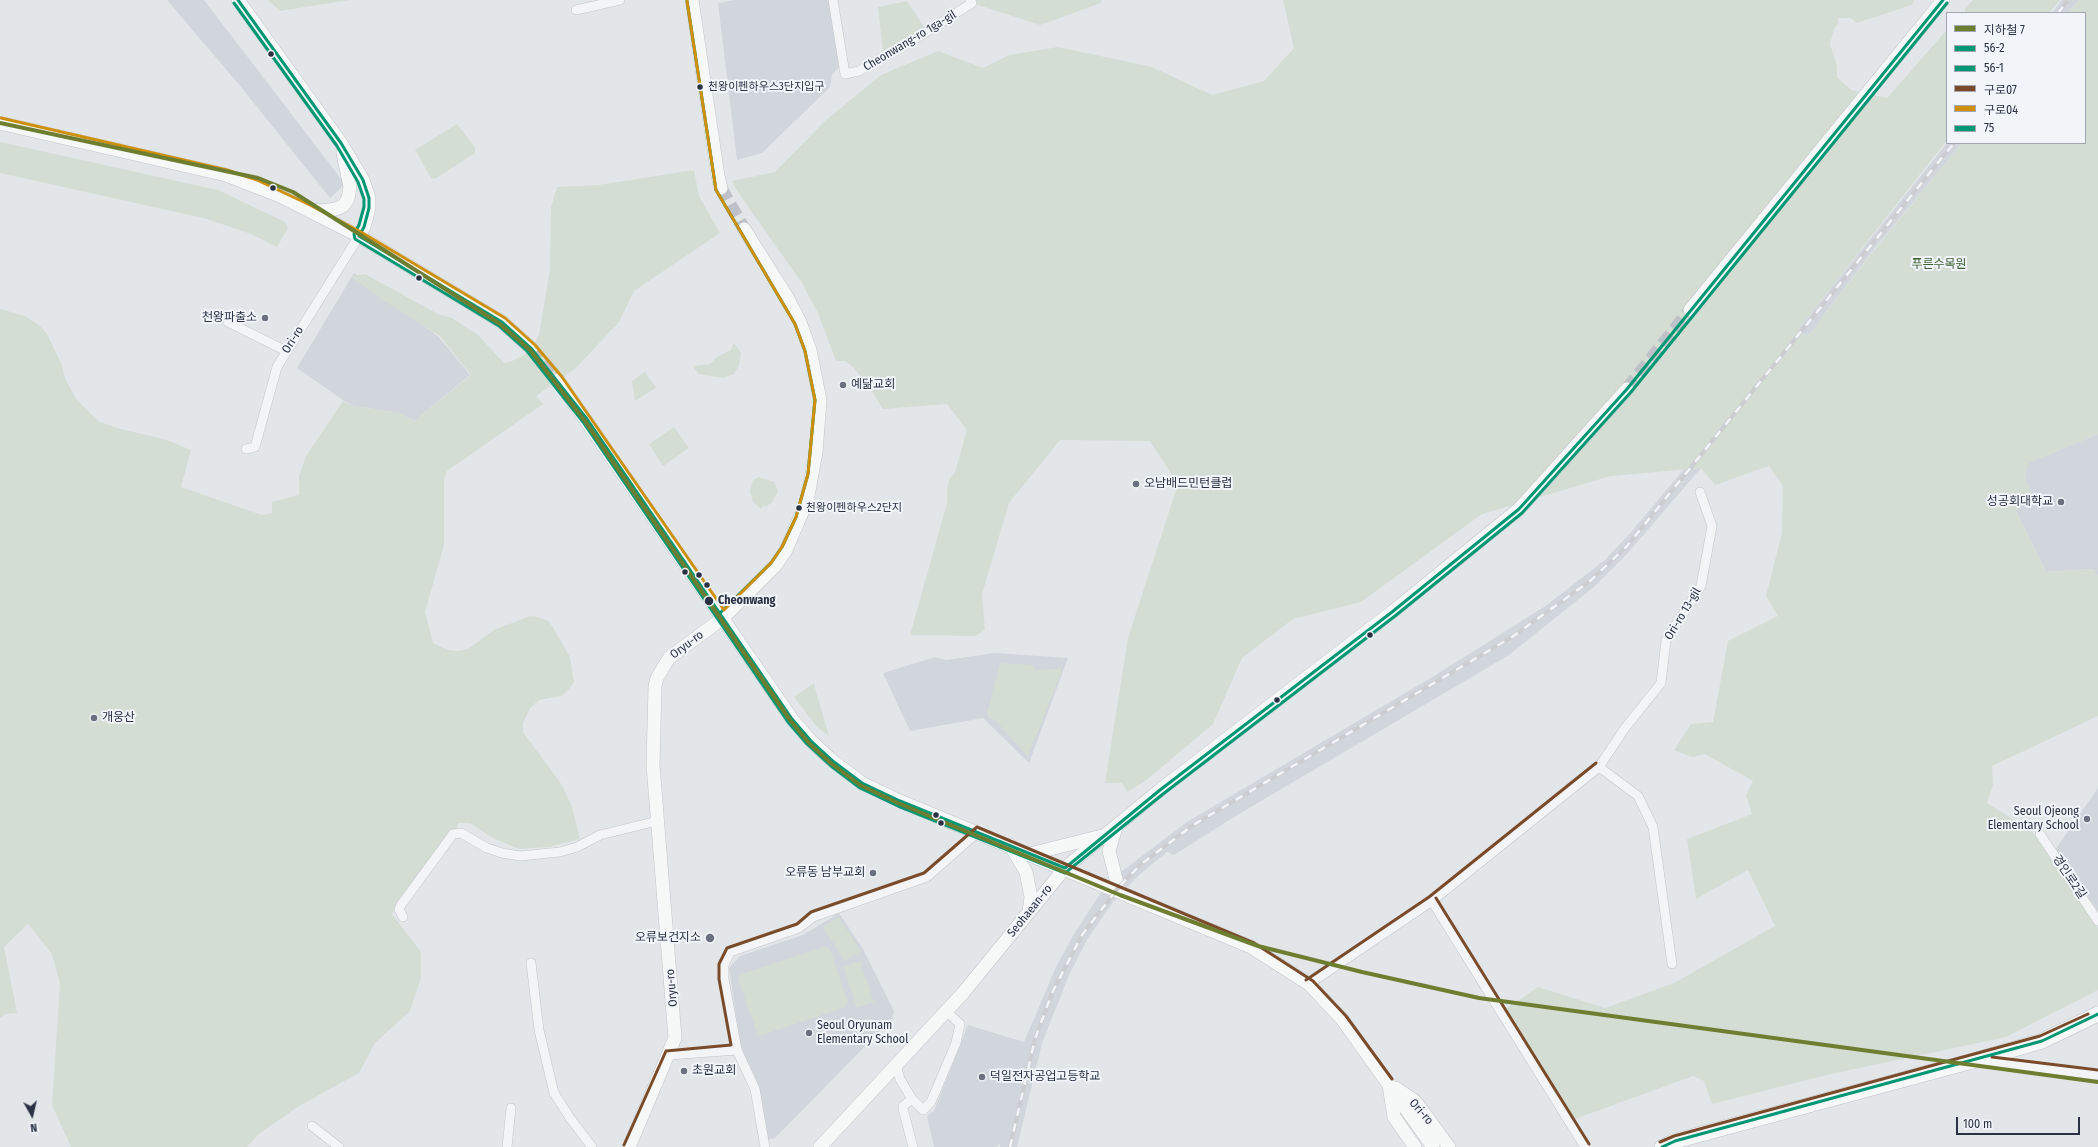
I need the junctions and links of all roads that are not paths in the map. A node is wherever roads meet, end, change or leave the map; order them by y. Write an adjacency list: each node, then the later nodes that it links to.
1 (238, 0): 9 (main road)
2 (620, 0): 7 (street)
3 (692, 0): 10 (main road)
4 (833, 0): 5 (street, Cheonwang-ro 1ga-gil)
5 (970, 0)
6 (1943, 0): 14 (main road)
7 (576, 10)
8 (0, 123): 11 (main road)
9 (341, 143): 11 (main road); 13 (main road)
10 (721, 188)
11 (306, 208): 13 (main road)
12 (744, 229): 22 (main road, Oryu-ro)
13 (359, 236): 16 (main road); 17 (street, Ori-ro)
14 (1690, 310)
15 (228, 322): 17 (street)
16 (532, 348)
17 (286, 351): 20 (street, Ori-ro)
18 (558, 380): 22 (main road, Ori-ro)
19 (1628, 389): 25 (main road, Seohaean-ro)
20 (246, 449)
21 (1700, 492): 23 (street, Ori-ro 13-gil)
22 (723, 618): 24 (main road, Oryu-ro); 26 (main road, Ori-ro)
23 (1599, 767): 33 (street, Ori-ro 13-gil); 38 (street)
24 (657, 821): 35 (street); 43 (main road, Oryu-ro)
25 (1116, 826): 28 (main road, Seohaean-ro); 32 (main road)
26 (978, 832): 29 (main road, Ori-ro); 42 (street)
27 (2040, 834): 36 (street, 경인로2길)
28 (1105, 836): 30 (main road); 31 (main road, Seohaean-ro)
29 (1010, 845): 30 (main road, Ori-ro); 34 (main road)
30 (1030, 854): 31 (main road, Ori-ro)
31 (1065, 868): 32 (main road, Ori-ro); 34 (main road, Seohaean-ro)
32 (1119, 891): 39 (main road, Ori-ro)
33 (1432, 901): 39 (street, Ori-ro 13-gil); 61 (street)
34 (1029, 912): 40 (main road, Seohaean-ro)
35 (402, 916)
36 (2098, 920)
37 (531, 963): 53 (street)
38 (1672, 964)
39 (1309, 984): 47 (main road, Ori-ro)
40 (946, 1011): 45 (main road, Seohaean-ro); 48 (street)
41 (2094, 1016): 44 (main road)
42 (737, 1050): 43 (street); 55 (street)
43 (669, 1055): 54 (main road, Oryu-ro)
44 (1976, 1060): 46 (street); 62 (main road)
45 (896, 1066): 48 (street); 56 (main road, Seohaean-ro)
46 (2098, 1075)
47 (1388, 1082): 58 (main road, Ori-ro); 59 (main road, Ori-ro); 60 (main road, Ori-ro)
48 (912, 1099): 57 (street)
49 (511, 1108): 52 (street)
50 (312, 1126): 51 (street)
51 (339, 1147)
52 (507, 1147)
53 (592, 1147)
54 (629, 1147)
55 (765, 1147)
56 (820, 1147)
57 (913, 1147)
58 (1415, 1147)
59 (1433, 1147)
60 (1449, 1147)
61 (1585, 1147)
62 (1662, 1147)

